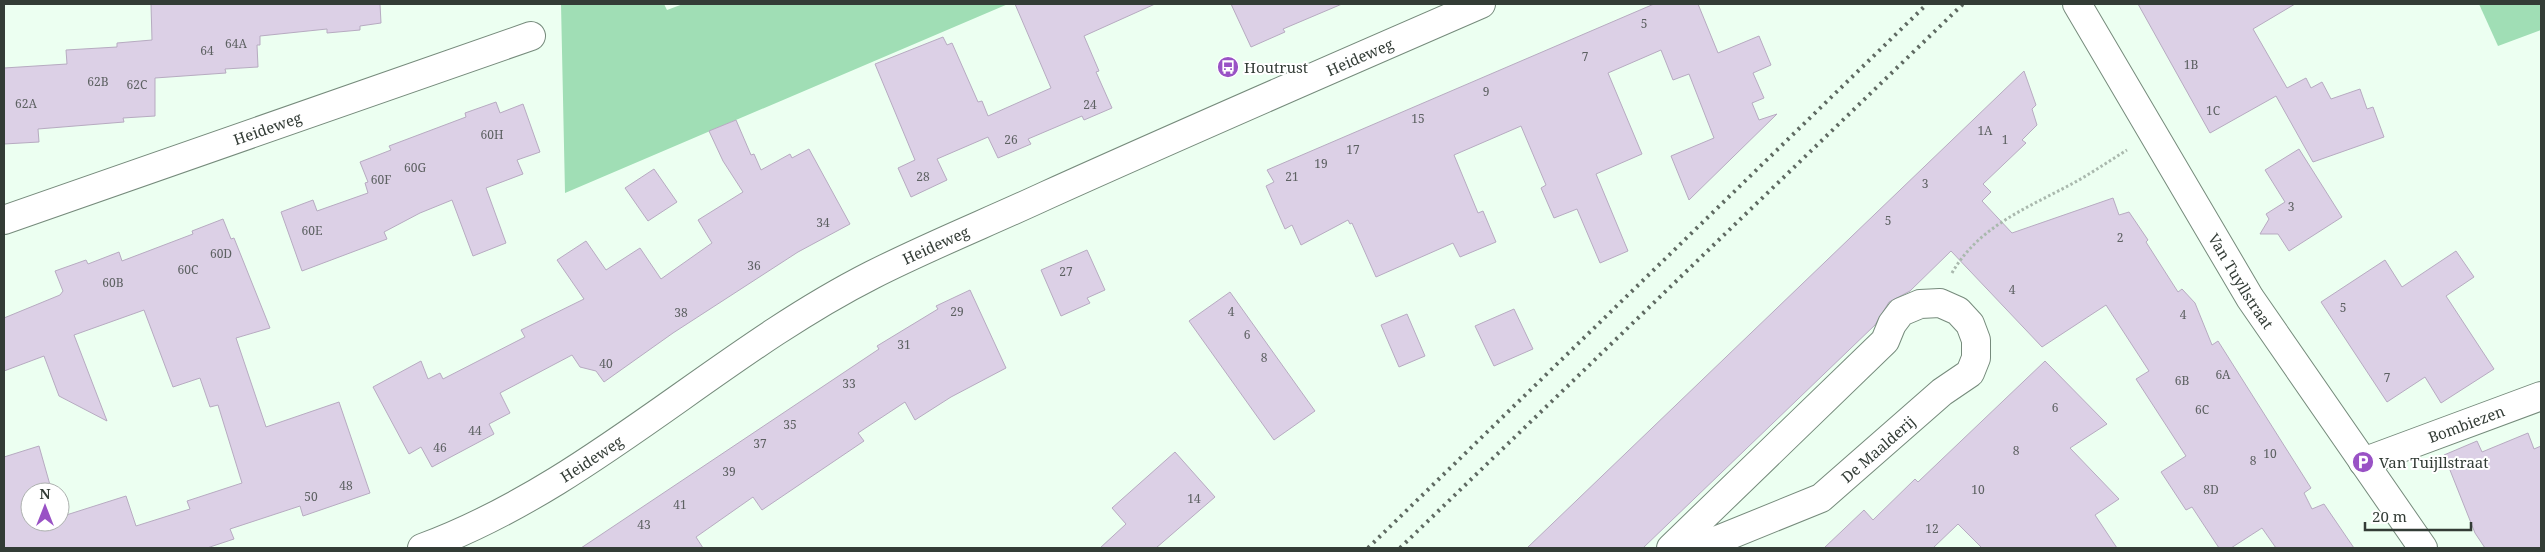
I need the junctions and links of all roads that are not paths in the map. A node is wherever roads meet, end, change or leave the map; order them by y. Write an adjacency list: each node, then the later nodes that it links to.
1 (1481, 4): 3 (street, Heideweg)
2 (2076, 4): 7 (street, Van Tuyllstraat)
3 (1454, 9): 8 (street, Heideweg)
4 (531, 36): 5 (street, Heideweg)
5 (4, 220)
6 (2541, 396): 7 (street, Bombiezen)
7 (2363, 462): 11 (street, Van Tuyllstraat)
8 (422, 548)
9 (1671, 548): 10 (street, De Maalderij)
10 (1698, 548)
11 (2423, 548)

